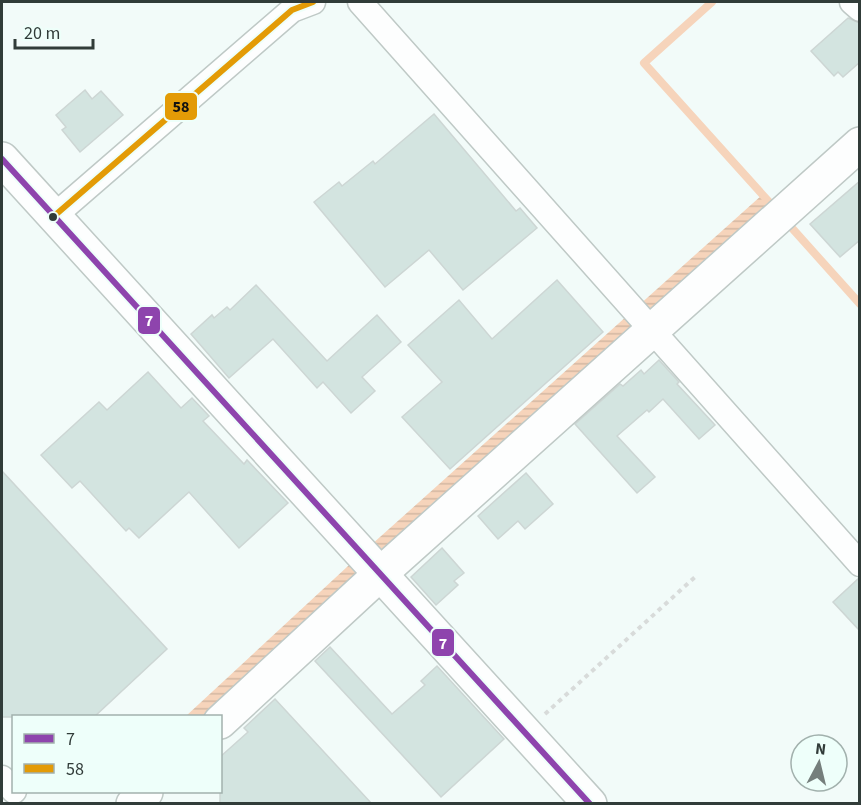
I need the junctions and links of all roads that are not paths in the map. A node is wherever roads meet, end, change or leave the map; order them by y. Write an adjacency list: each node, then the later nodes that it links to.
1 (360, 2): 8 (street)
2 (852, 2): 4 (street)
3 (301, 4): 7 (street)
4 (860, 9)
5 (860, 144): 8 (street)
6 (2, 159): 7 (street)
7 (53, 217): 9 (street)
8 (642, 320): 9 (street); 10 (street)
9 (370, 564): 11 (street); 14 (street)
10 (860, 564)
11 (222, 720)
12 (145, 793): 13 (street)
13 (133, 804)
14 (590, 804)

